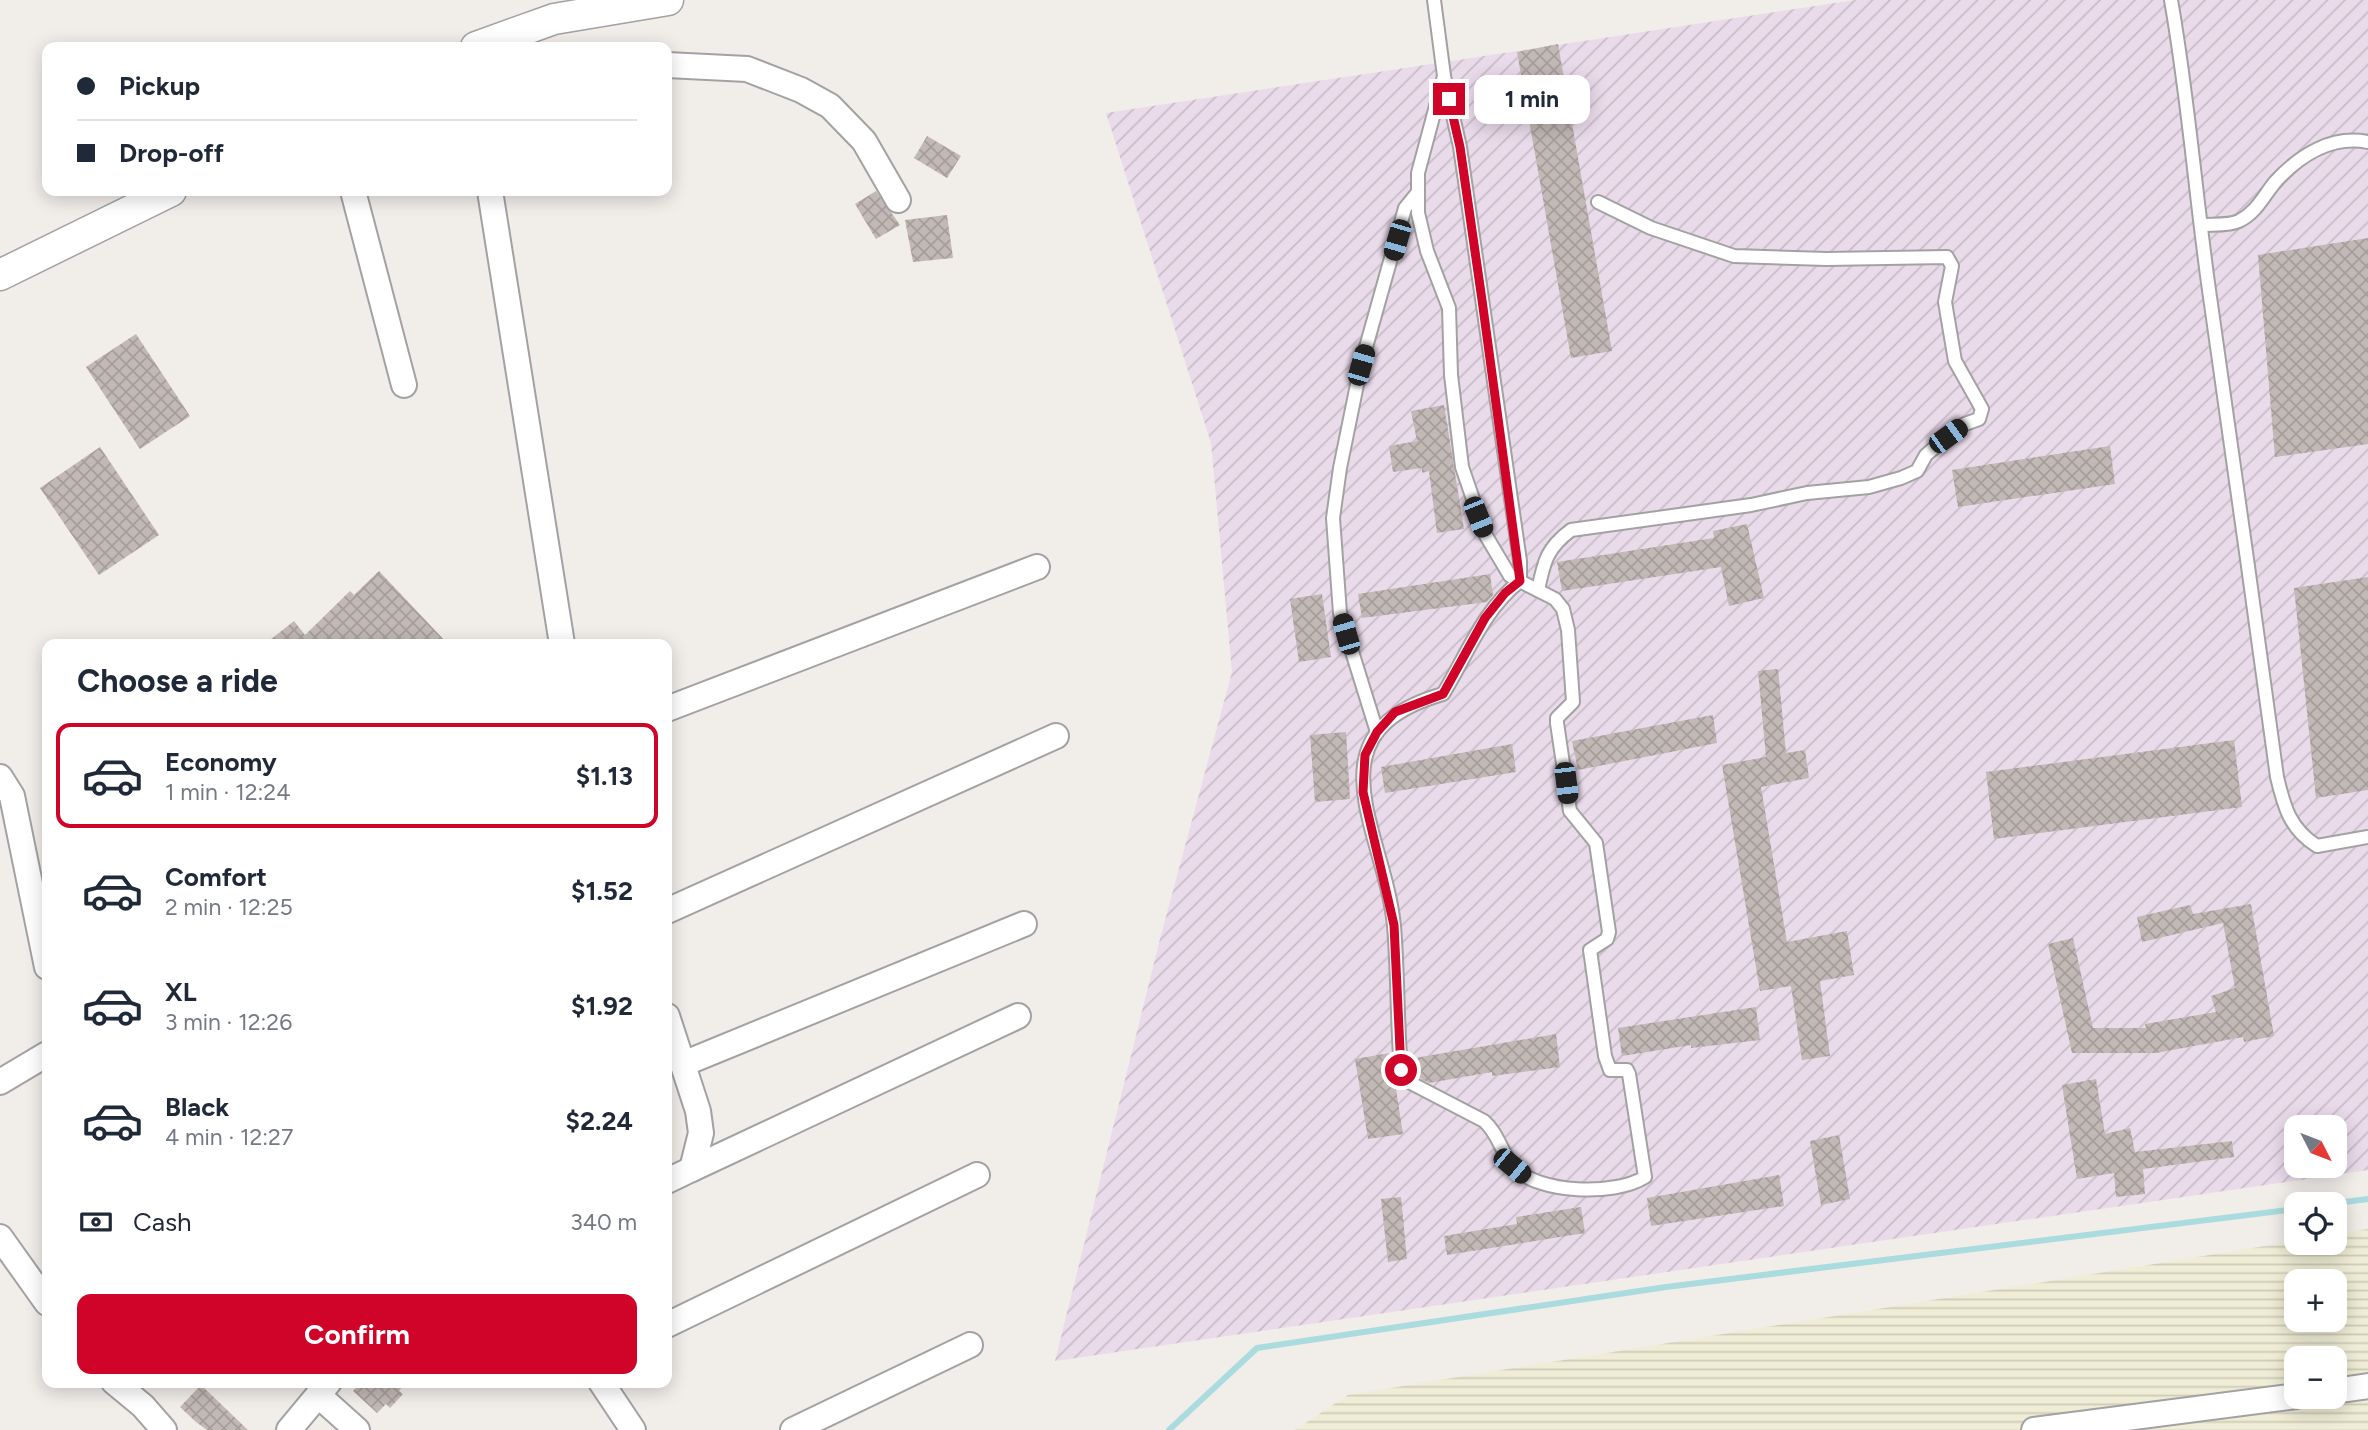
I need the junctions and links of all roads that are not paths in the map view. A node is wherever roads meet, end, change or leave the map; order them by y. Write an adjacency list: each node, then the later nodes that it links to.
1 (668, 0): 4 (street)
2 (1434, 0): 6 (lane)
3 (2171, 0): 14 (lane)
4 (518, 41)
5 (672, 65): 12 (street)
6 (1444, 76): 8 (lane); 18 (lane)
7 (2368, 142): 14 (lane)
8 (1418, 192): 18 (lane); 22 (lane)
9 (161, 196): 15 (street)
10 (354, 196): 16 (street)
11 (491, 196): 20 (street)
12 (898, 200)
13 (1598, 202): 19 (lane)
14 (2201, 225): 25 (lane)
15 (0, 275)
16 (404, 385)
17 (1037, 567): 21 (street)
18 (1520, 581): 19 (lane); 22 (lane)
19 (1538, 590): 22 (lane)
20 (561, 639)
21 (672, 707)
22 (1377, 732)
23 (1056, 736): 26 (street)
24 (4, 786): 28 (street)
25 (2368, 837)
26 (672, 909)
27 (1024, 924): 32 (street)
28 (42, 946)
29 (1018, 1016): 34 (street)
30 (672, 1031): 32 (street)
31 (42, 1057): 33 (street)
32 (683, 1064): 34 (street)
33 (0, 1082)
34 (692, 1169): 36 (street)
35 (977, 1175): 39 (street)
36 (672, 1179)
37 (0, 1237): 38 (street)
38 (42, 1296)
39 (672, 1323)
40 (970, 1345): 51 (street)
41 (2368, 1386): 45 (street)
42 (121, 1388): 47 (street)
43 (605, 1388): 50 (street)
44 (323, 1389): 48 (street); 49 (street)
45 (2347, 1389)
46 (2284, 1398): 52 (street)
47 (164, 1430)
48 (289, 1430)
49 (357, 1430)
50 (634, 1430)
51 (793, 1430)
52 (2034, 1430)

